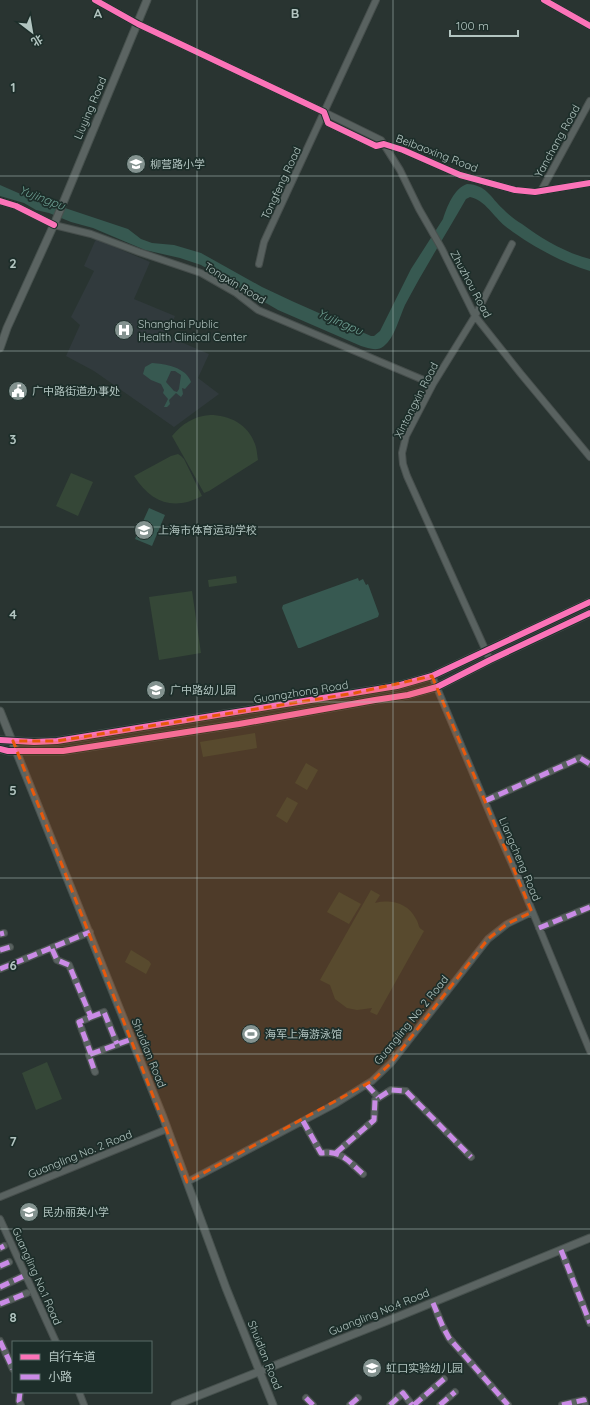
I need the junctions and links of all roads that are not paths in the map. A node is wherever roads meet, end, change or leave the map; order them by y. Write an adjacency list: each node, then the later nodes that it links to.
1 (95, 0): 5 (street, Beibaoxing Road)
2 (147, 0): 5 (main road, Liuying Road)
3 (376, 0): 8 (street, Tongfeng Road)
4 (544, 0): 6 (street)
5 (138, 24): 8 (street, Beibaoxing Road); 13 (main road, Liuying Road)
6 (590, 26)
7 (590, 101): 11 (street, Yanchang Road)
8 (324, 112): 9 (street, Beibaoxing Road); 15 (street, Tongfeng Road)
9 (384, 144): 11 (street, Beibaoxing Road); 16 (street, Zhuzhou Road)
10 (590, 183): 11 (street, Beibaoxing Road)
11 (541, 191)
12 (0, 201): 13 (street, Tongxin Road)
13 (55, 222): 17 (main road); 18 (street, Tongxin Road)
14 (512, 244): 16 (street, Xintongxin Road)
15 (259, 264)
16 (475, 316): 18 (street, Xintongxin Road); 19 (street, Zhuzhou Road)
17 (0, 348)
18 (433, 384): 22 (street, Xintongxin Road)
19 (590, 457)
20 (590, 602): 22 (main road, Guangzhong Road)
21 (590, 613): 23 (main road, Guangzhong Road)
22 (486, 650): 23 (street, Xintongxin Road); 24 (main road, Guangzhong Road)
23 (490, 660): 25 (main road, Guangzhong Road)
24 (432, 676): 25 (street, Liangcheng Road); 28 (main road, Guangzhong Road)
25 (437, 687): 30 (main road, Guangzhong Road); 32 (street, Liangcheng Road)
26 (0, 710): 28 (main road, Shuidian Road)
27 (0, 740): 28 (main road, Guangzhong Road)
28 (13, 741): 30 (main road, Shuidian Road)
29 (0, 749): 30 (main road, Guangzhong Road)
30 (17, 751): 36 (main road, Shuidian Road)
31 (590, 764): 32 (street)
32 (485, 801): 34 (street, Liangcheng Road)
33 (590, 907): 35 (street)
34 (532, 912): 35 (street, Liangcheng Road); 47 (street, Guangling No. 2 Road)
35 (539, 928): 44 (street, Liangcheng Road)
36 (90, 932): 38 (street); 42 (main road, Shuidian Road)
37 (10, 947): 39 (street)
38 (52, 948): 40 (street); 41 (street)
39 (0, 950)
40 (0, 970)
41 (91, 1017): 43 (street); 45 (street)
42 (132, 1039): 43 (street); 50 (main road, Shuidian Road)
43 (117, 1044): 45 (street)
44 (590, 1051)
45 (91, 1054): 46 (street)
46 (95, 1072)
47 (367, 1085): 48 (street); 49 (street, Guangling No. 2 Road)
48 (378, 1098): 51 (street); 52 (street)
49 (303, 1121): 51 (street); 54 (street, Guangling No. 2 Road)
50 (167, 1129): 54 (main road, Shuidian Road); 55 (street, Guangling No. 2 Road)
51 (336, 1153): 53 (street)
52 (471, 1157)
53 (363, 1174)
54 (186, 1182): 70 (main road, Shuidian Road)
55 (0, 1197)
56 (0, 1218): 61 (street, Guangling No.1 Road)
57 (590, 1238): 58 (main road, Guangling No.4 Road)
58 (561, 1250): 64 (main road, Guangling No.4 Road); 66 (street)
59 (10, 1262): 60 (street)
60 (0, 1266)
61 (26, 1276): 62 (street); 68 (street, Guangling No.1 Road)
62 (0, 1287)
63 (27, 1293): 65 (street)
64 (433, 1303): 70 (main road, Guangling No.4 Road); 88 (street)
65 (0, 1304)
66 (590, 1323)
67 (0, 1341): 69 (street)
68 (56, 1341)
69 (12, 1367)
70 (260, 1371): 81 (main road, Guangling No.4 Road); 82 (main road, Shuidian Road)
71 (444, 1379): 86 (street)
72 (455, 1392): 87 (street)
73 (20, 1393): 79 (street)
74 (79, 1393): 80 (street)
75 (590, 1395): 78 (street)
76 (306, 1398): 83 (street)
77 (358, 1398): 84 (street)
78 (585, 1402): 89 (street)
79 (21, 1405)
80 (84, 1405)
81 (175, 1405)
82 (273, 1405)
83 (313, 1405)
84 (350, 1405)
85 (390, 1405): 86 (street)
86 (413, 1405)
87 (440, 1405)
88 (508, 1405)
89 (562, 1405)

